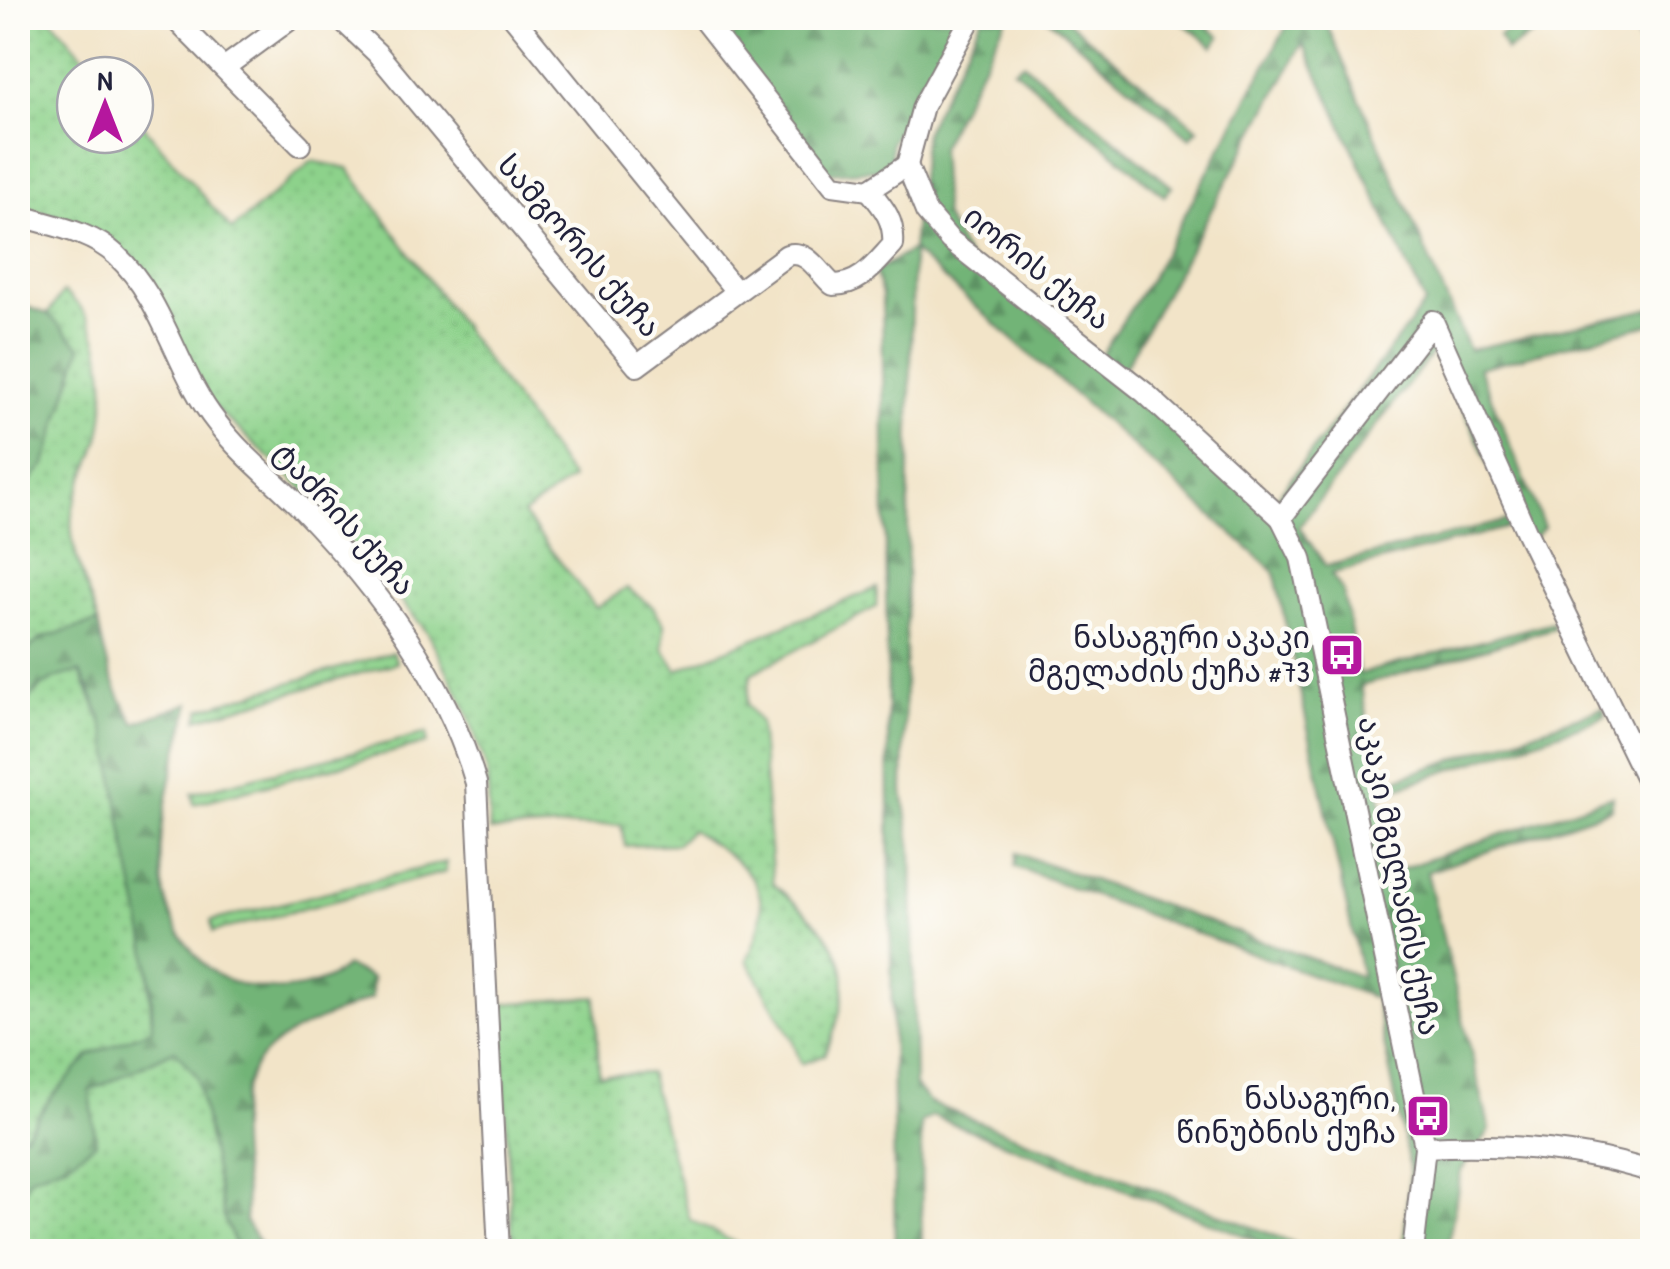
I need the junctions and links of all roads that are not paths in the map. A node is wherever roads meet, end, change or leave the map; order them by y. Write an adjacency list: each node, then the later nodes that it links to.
1 (174, 18): 7 (street)
2 (292, 18): 7 (street)
3 (340, 18): 12 (street, სამგორის ქუჩა)
4 (514, 18): 12 (street)
5 (702, 18): 10 (street)
6 (971, 18): 9 (street)
7 (225, 67): 8 (street)
8 (300, 145)
9 (906, 165): 10 (street); 13 (street, იორის ქუჩა)
10 (869, 190): 12 (street, სამგორის ქუჩა)
11 (18, 215): 17 (street, ტაძრის ქუჩა)
12 (735, 290)
13 (1281, 518): 14 (street); 15 (street, აკაკი მგელაძის ქუჩა)
14 (1652, 790)
15 (1425, 1147): 16 (street); 18 (street, აკაკი მგელაძის ქუჩა)
16 (1652, 1172)
17 (499, 1252)
18 (1413, 1252)

